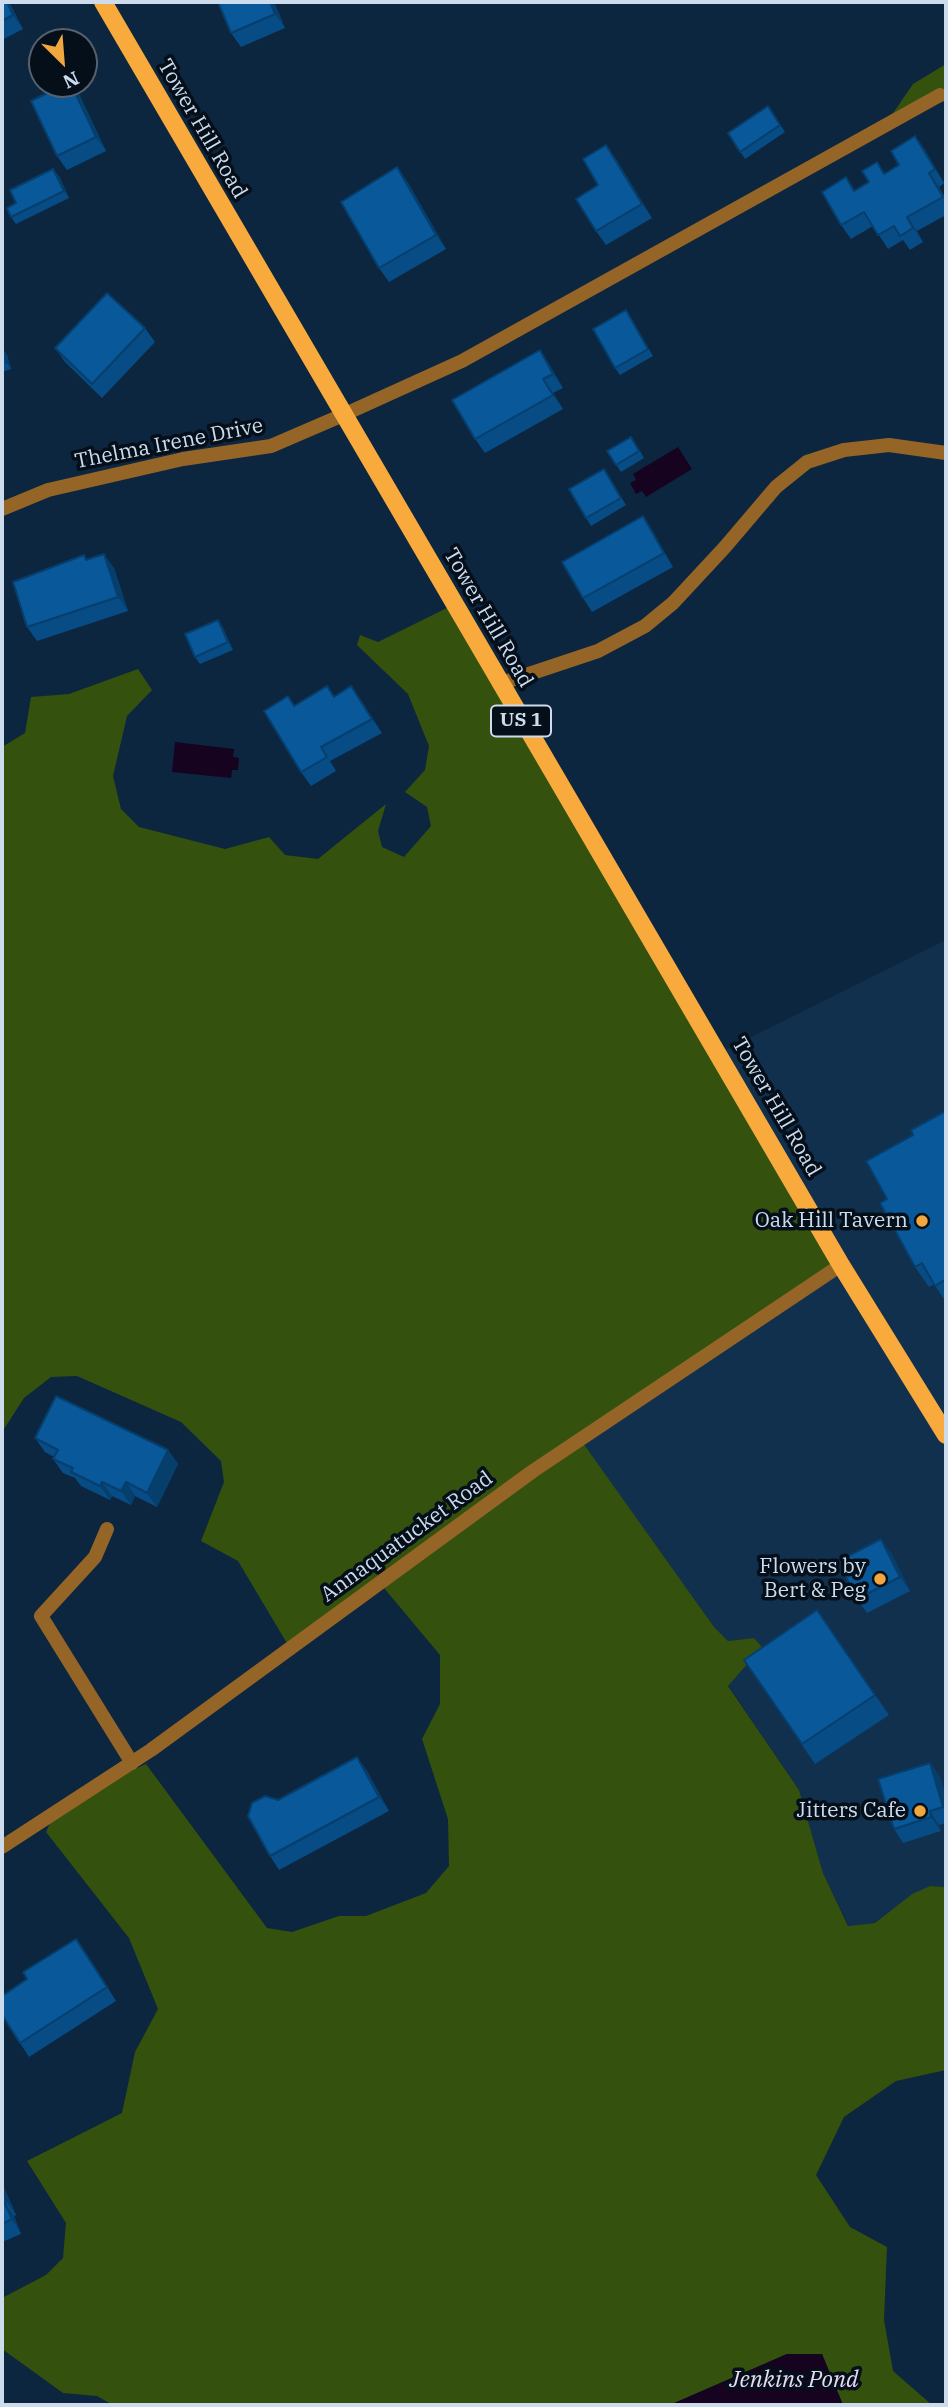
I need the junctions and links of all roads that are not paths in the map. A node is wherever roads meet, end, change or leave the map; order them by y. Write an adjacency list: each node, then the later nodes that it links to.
1 (103, 2): 3 (main road, Tower Hill Road / US 1)
2 (940, 95): 3 (street, Thelma Irene Drive)
3 (342, 415): 5 (street, Thelma Irene Drive); 6 (main road, Tower Hill Road / US 1)
4 (946, 453): 6 (street)
5 (2, 509)
6 (499, 684): 7 (main road, Tower Hill Road / US 1)
7 (841, 1265): 8 (main road, Tower Hill Road / US 1); 10 (street, Annaquatucket Road)
8 (946, 1435)
9 (107, 1529): 10 (street)
10 (132, 1763): 11 (street, Annaquatucket Road)
11 (2, 1847)

